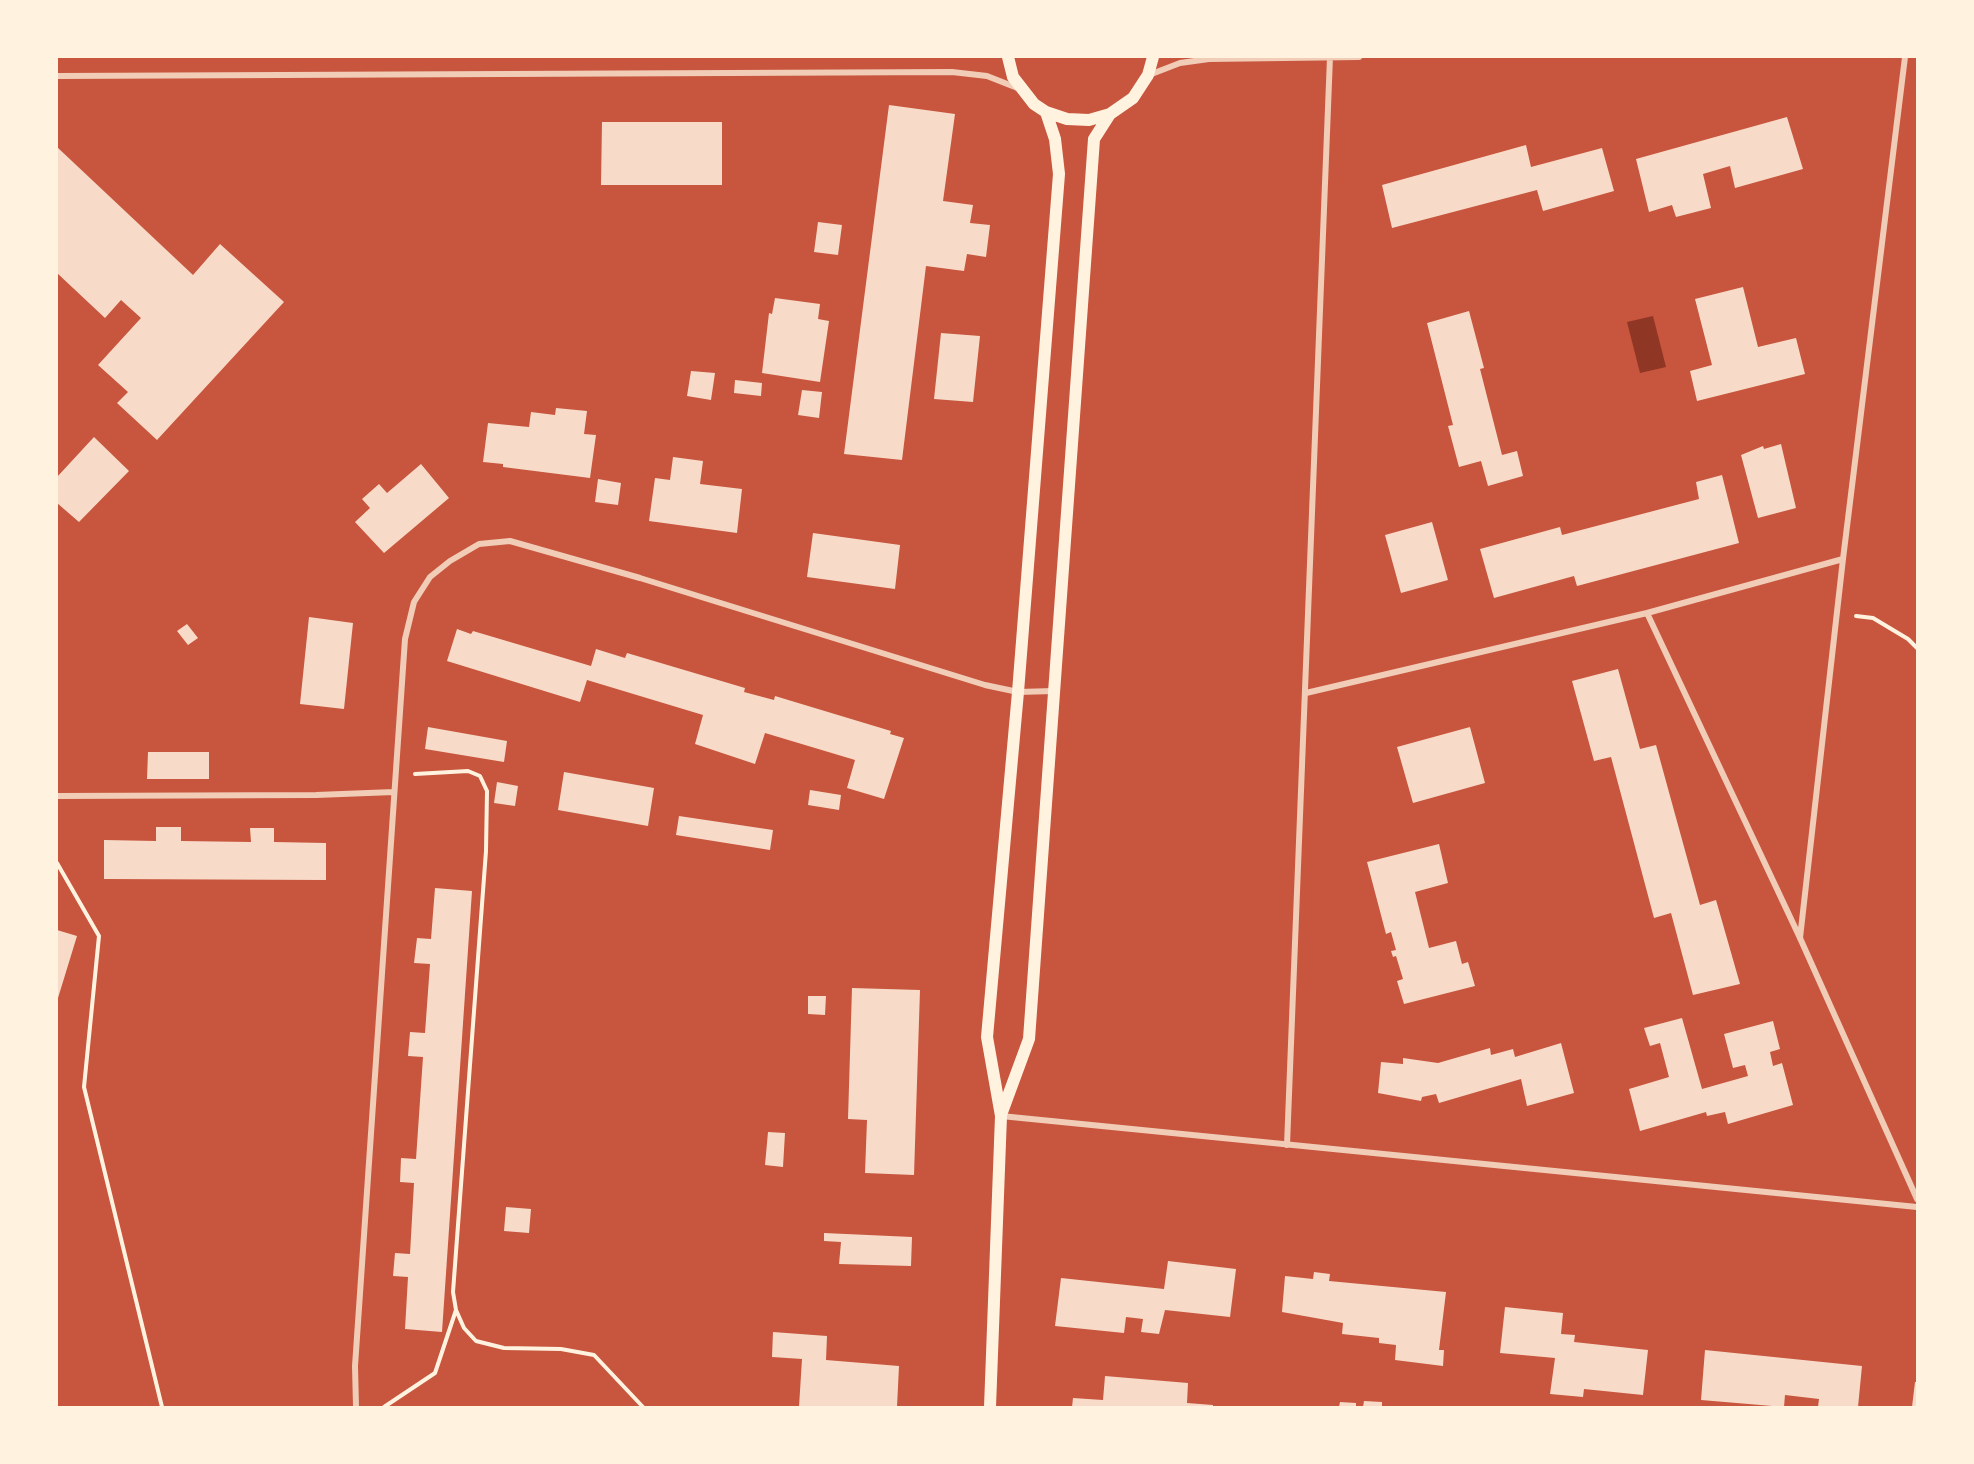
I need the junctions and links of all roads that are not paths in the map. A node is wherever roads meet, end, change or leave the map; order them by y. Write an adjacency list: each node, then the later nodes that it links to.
1 (1008, 57): 8 (main road)
2 (1153, 57): 6 (main road)
3 (1359, 57): 5 (street)
4 (1905, 57): 11 (street)
5 (1330, 58): 6 (street); 15 (street)
6 (1148, 75): 10 (main road)
7 (57, 76): 8 (street)
8 (1020, 90): 9 (main road)
9 (1046, 112): 10 (main road); 14 (main road)
10 (1110, 114): 13 (main road)
11 (1843, 560): 12 (street); 18 (street)
12 (1647, 613): 15 (street); 18 (street)
13 (1054, 691): 14 (street); 19 (main road)
14 (1018, 692): 16 (street); 19 (main road)
15 (1306, 693): 20 (street)
16 (394, 792): 17 (street); 23 (street)
17 (57, 796)
18 (1800, 938): 21 (street)
19 (1001, 1116): 20 (street); 24 (main road)
20 (1287, 1145): 22 (street)
21 (1917, 1199)
22 (1917, 1207)
23 (356, 1407)
24 (990, 1407)

